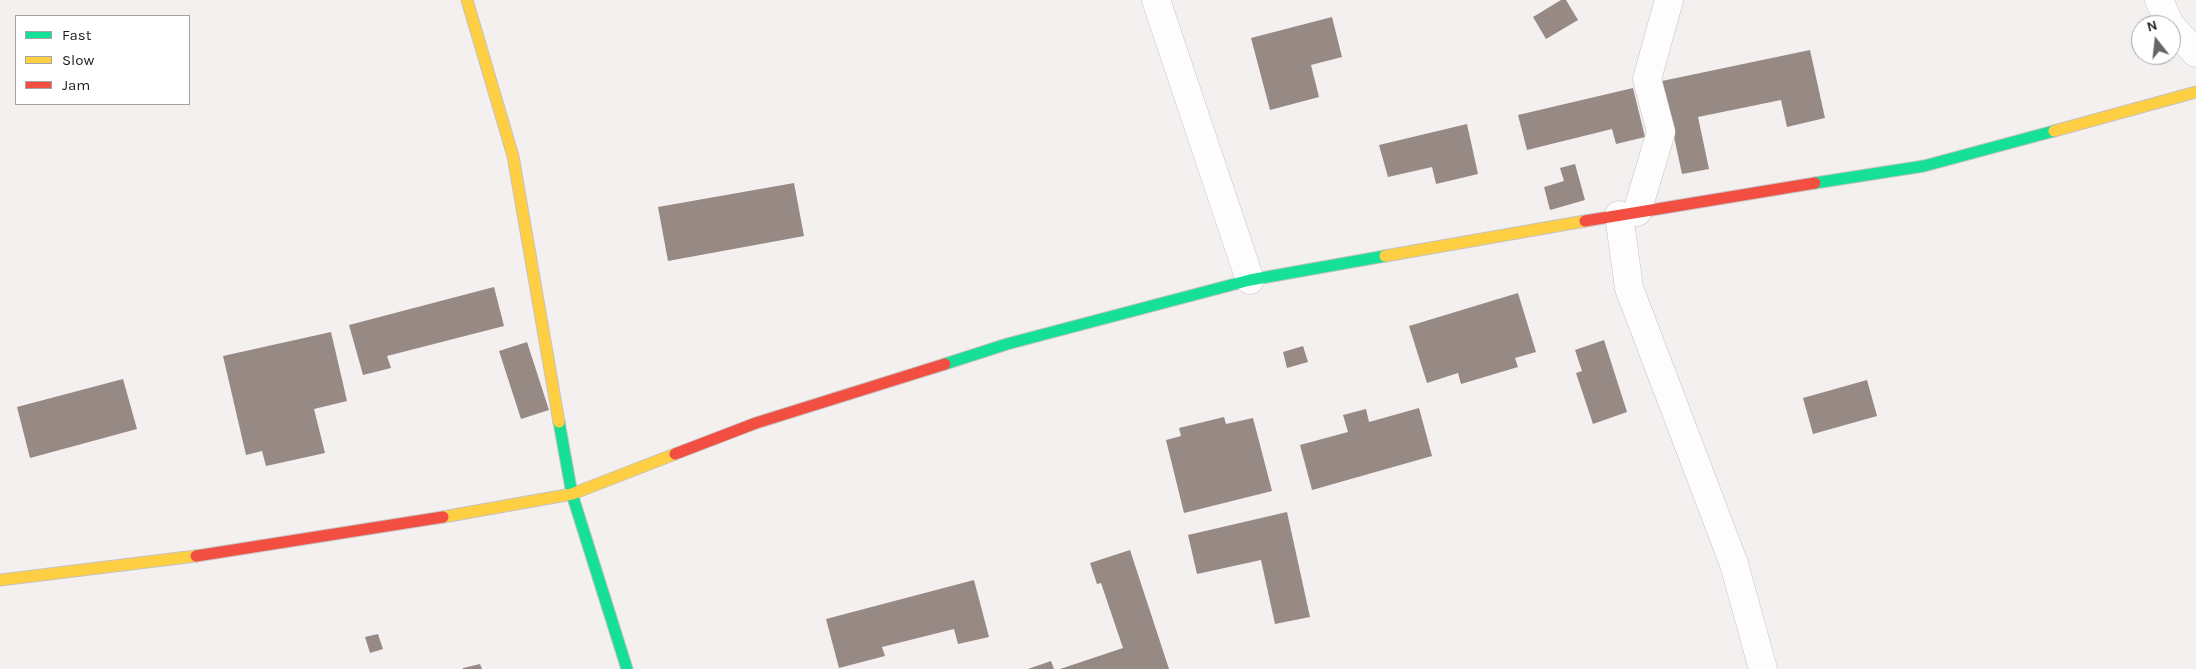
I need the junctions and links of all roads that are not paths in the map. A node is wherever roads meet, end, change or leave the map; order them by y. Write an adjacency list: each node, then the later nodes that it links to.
1 (467, 0): 11 (street)
2 (1156, 0): 10 (street)
3 (1669, 0): 9 (street)
4 (2159, 0): 5 (street)
5 (2165, 15)
6 (2181, 37): 7 (street)
7 (2196, 53)
8 (2196, 92): 9 (street)
9 (1628, 213): 10 (street); 14 (street)
10 (1250, 280): 11 (street)
11 (572, 494): 12 (street); 13 (street)
12 (0, 580)
13 (627, 669)
14 (1763, 669)

